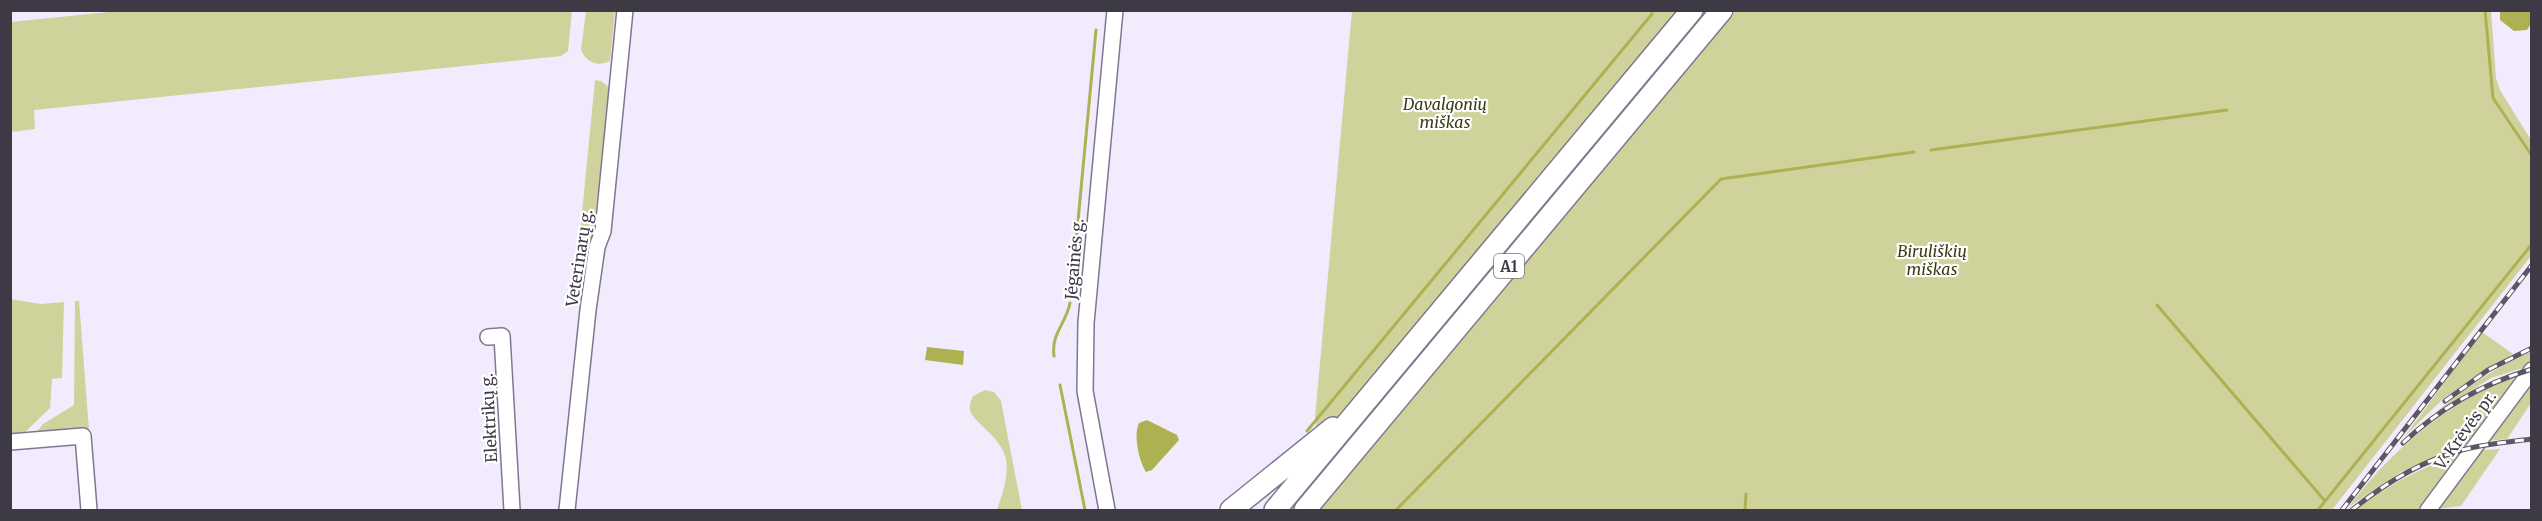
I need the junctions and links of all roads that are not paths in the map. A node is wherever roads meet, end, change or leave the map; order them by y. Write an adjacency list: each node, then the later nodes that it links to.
1 (625, 10): 11 (street, Veterinarų g.)
2 (1115, 10): 12 (street, Jėgainės g.)
3 (1692, 10): 7 (highway, A1)
4 (1722, 10): 15 (highway, A1)
5 (488, 337): 10 (street, Elektrikų g.)
6 (2532, 370): 16 (street, V. Krėvės pr.)
7 (1370, 397): 13 (highway); 14 (highway, A1)
8 (10, 442): 9 (street)
9 (89, 510)
10 (512, 510)
11 (567, 510)
12 (1107, 510)
13 (1231, 510)
14 (1275, 510)
15 (1305, 510)
16 (2428, 510)

